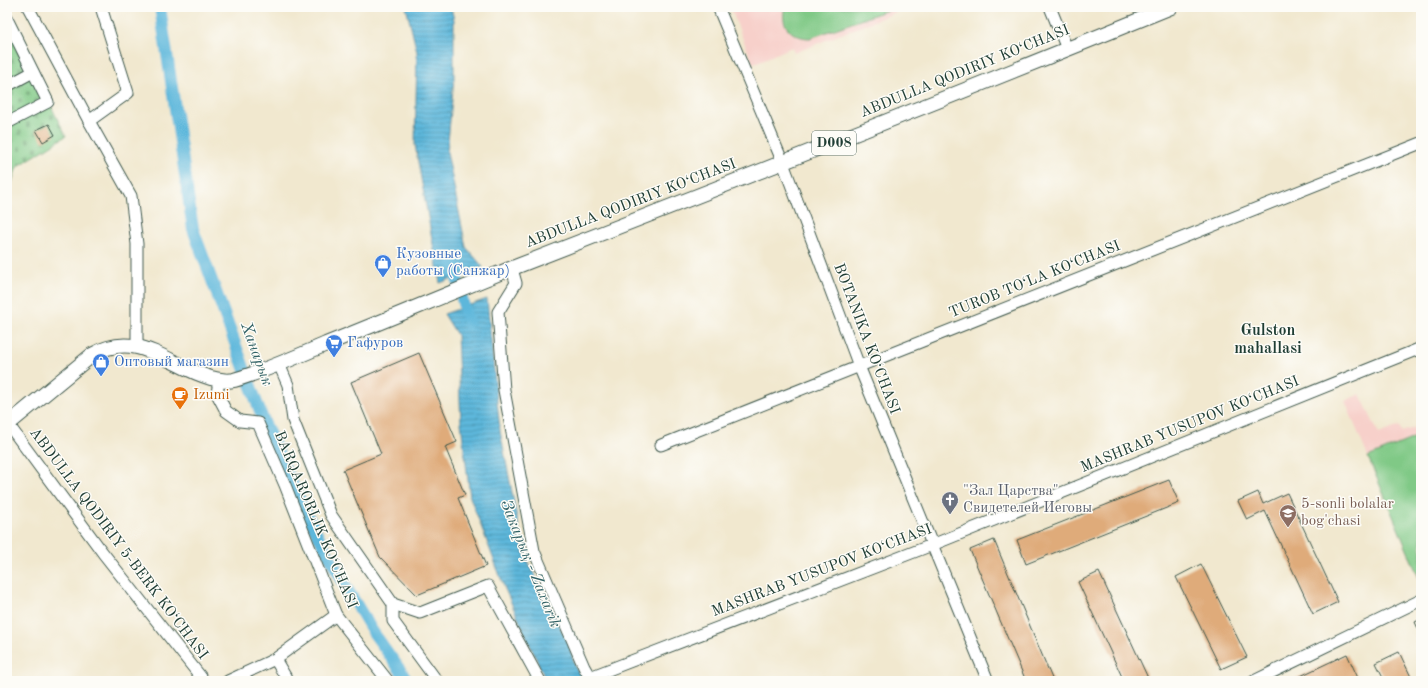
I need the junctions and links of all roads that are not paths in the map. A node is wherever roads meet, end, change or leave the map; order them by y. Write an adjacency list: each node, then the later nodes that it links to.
1 (28, 7): 10 (street)
2 (101, 7): 10 (street)
3 (718, 7): 13 (street, BOTANIKA KO‘CHASI)
4 (1050, 7): 7 (street)
5 (1171, 7): 7 (main road, ABDULLA QODIRIY KO‘CHASI / D008)
6 (7, 20): 8 (street)
7 (1068, 49): 13 (main road, ABDULLA QODIRIY KO‘CHASI / D008)
8 (33, 72): 9 (street); 11 (street)
9 (7, 86)
10 (89, 121): 15 (street)
11 (7, 124)
12 (1421, 143): 18 (street, TUROB TO‘LA KO‘CHASI)
13 (783, 163): 14 (main road, ABDULLA QODIRIY KO‘CHASI / D008); 18 (street, BOTANIKA KO‘CHASI)
14 (512, 269): 17 (main road, ABDULLA QODIRIY KO‘CHASI / D008); 27 (street)
15 (137, 346): 19 (main road); 20 (main road)
16 (1421, 348): 22 (street, MASHRAB YUSUPOV KO‘CHASI)
17 (279, 364): 19 (main road, ABDULLA QODIRIY KO‘CHASI / D008); 24 (street)
18 (859, 366): 21 (street, TUROB TO‘LA KO‘CHASI); 22 (street, BOTANIKA KO‘CHASI)
19 (224, 381): 25 (street, BARQARORLIK KO‘CHASI)
20 (8, 425): 28 (street, ABDULLA QODIRIY 5-BERK KO‘CHASI)
21 (661, 446)
22 (932, 545): 27 (street, MASHRAB YUSUPOV KO‘CHASI); 34 (street, BOTANIKA KO‘CHASI)
23 (1421, 600): 35 (street)
24 (393, 604): 32 (street); 33 (street)
25 (336, 615): 26 (street); 31 (street, BARQARORLIK KO‘CHASI)
26 (275, 659): 29 (street); 30 (street)
27 (591, 679)
28 (204, 681)
29 (228, 681)
30 (288, 681)
31 (388, 681)
32 (437, 681)
33 (540, 681)
34 (988, 681)
35 (1254, 681)

